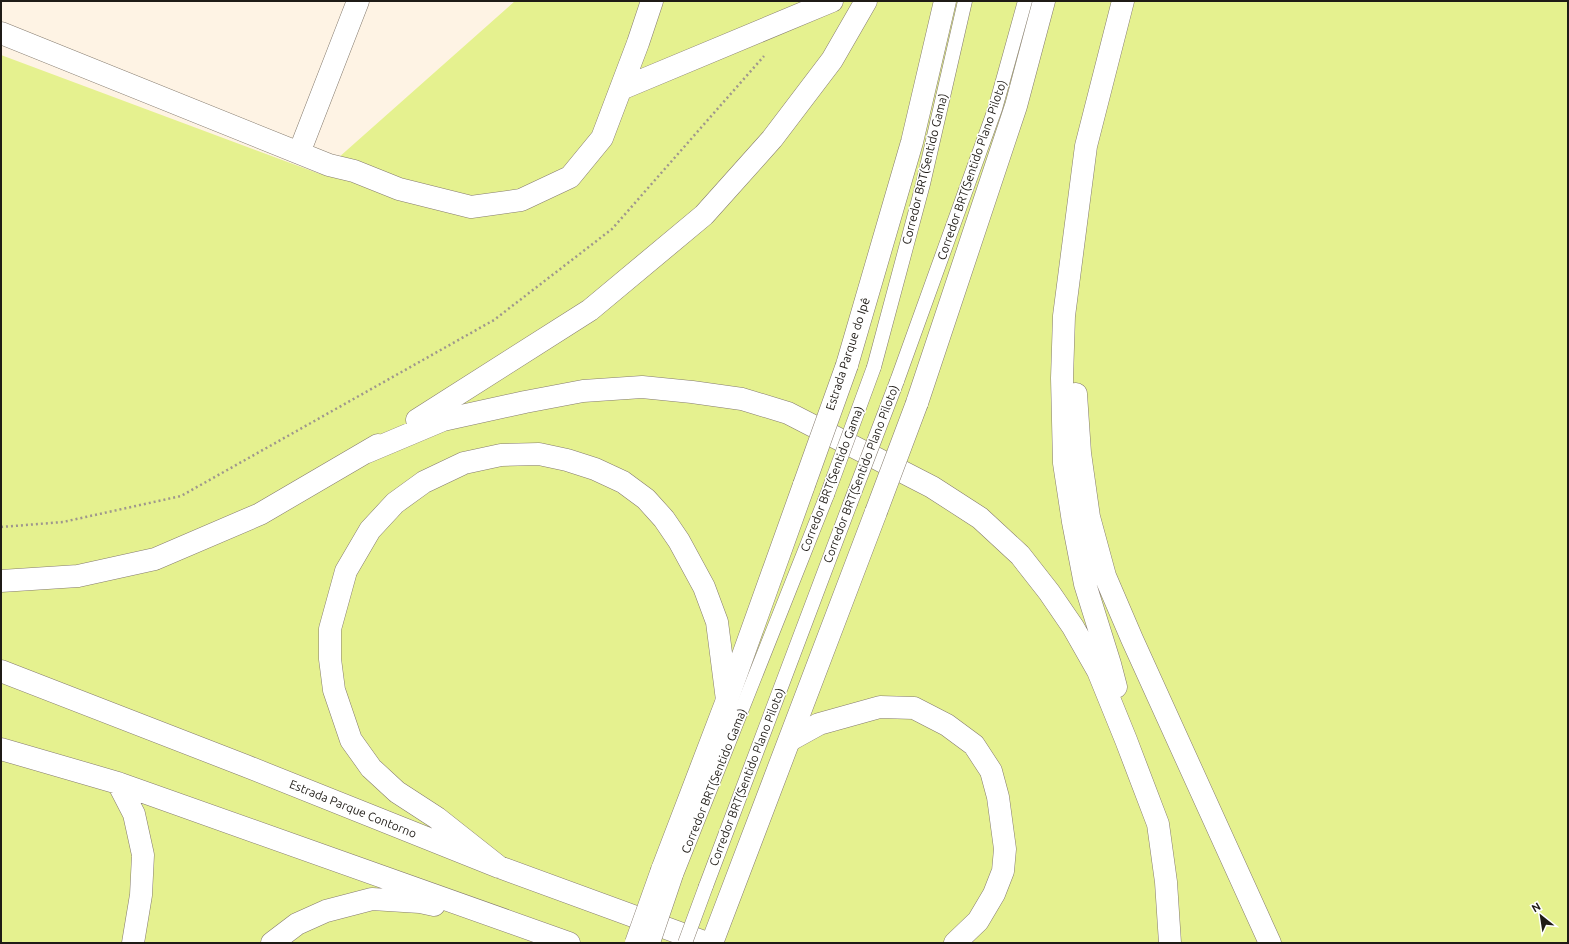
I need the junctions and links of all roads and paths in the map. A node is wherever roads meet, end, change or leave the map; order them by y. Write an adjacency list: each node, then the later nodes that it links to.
1 (358, 1): 13 (main road)
2 (652, 1): 12 (main road)
3 (832, 1): 12 (main road)
4 (866, 1): 15 (main road)
5 (945, 1): 19 (main road, Estrada Parque do Ipê, bridge)
6 (965, 1): 25 (lane, Corredor BRT(Sentido Gama), bridge)
7 (1025, 1): 32 (lane, Corredor BRT(Sentido Plano Piloto), bridge)
8 (1044, 1): 20 (main road, bridge)
9 (1122, 1): 14 (main road)
10 (1, 34): 13 (main road)
11 (769, 51): 16 (path)
12 (621, 90): 13 (main road)
13 (299, 153)
14 (1064, 316): 21 (main road); 37 (main road)
15 (367, 452): 17 (main road); 21 (main road)
16 (1, 527)
17 (1, 581)
18 (1, 671): 24 (main road, Estrada Parque Contorno)
19 (728, 700): 24 (main road); 25 (main road, Estrada Parque do Ipê)
20 (790, 740): 34 (main road); 35 (main road)
21 (1126, 740): 36 (main road)
22 (1, 749): 23 (main road)
23 (118, 782): 26 (main road); 27 (main road)
24 (498, 867): 33 (main road, Estrada Parque Contorno)
25 (669, 872): 30 (main road, Estrada Parque do Ipê, bridge); 31 (lane, Corredor BRT(Sentido Gama), bridge)
26 (489, 915): 28 (main road); 29 (main road)
27 (133, 943)
28 (272, 943)
29 (569, 943)
30 (636, 943)
31 (653, 943)
32 (685, 943)
33 (707, 943)
34 (712, 943)
35 (955, 943)
36 (1170, 943)
37 (1270, 943)

